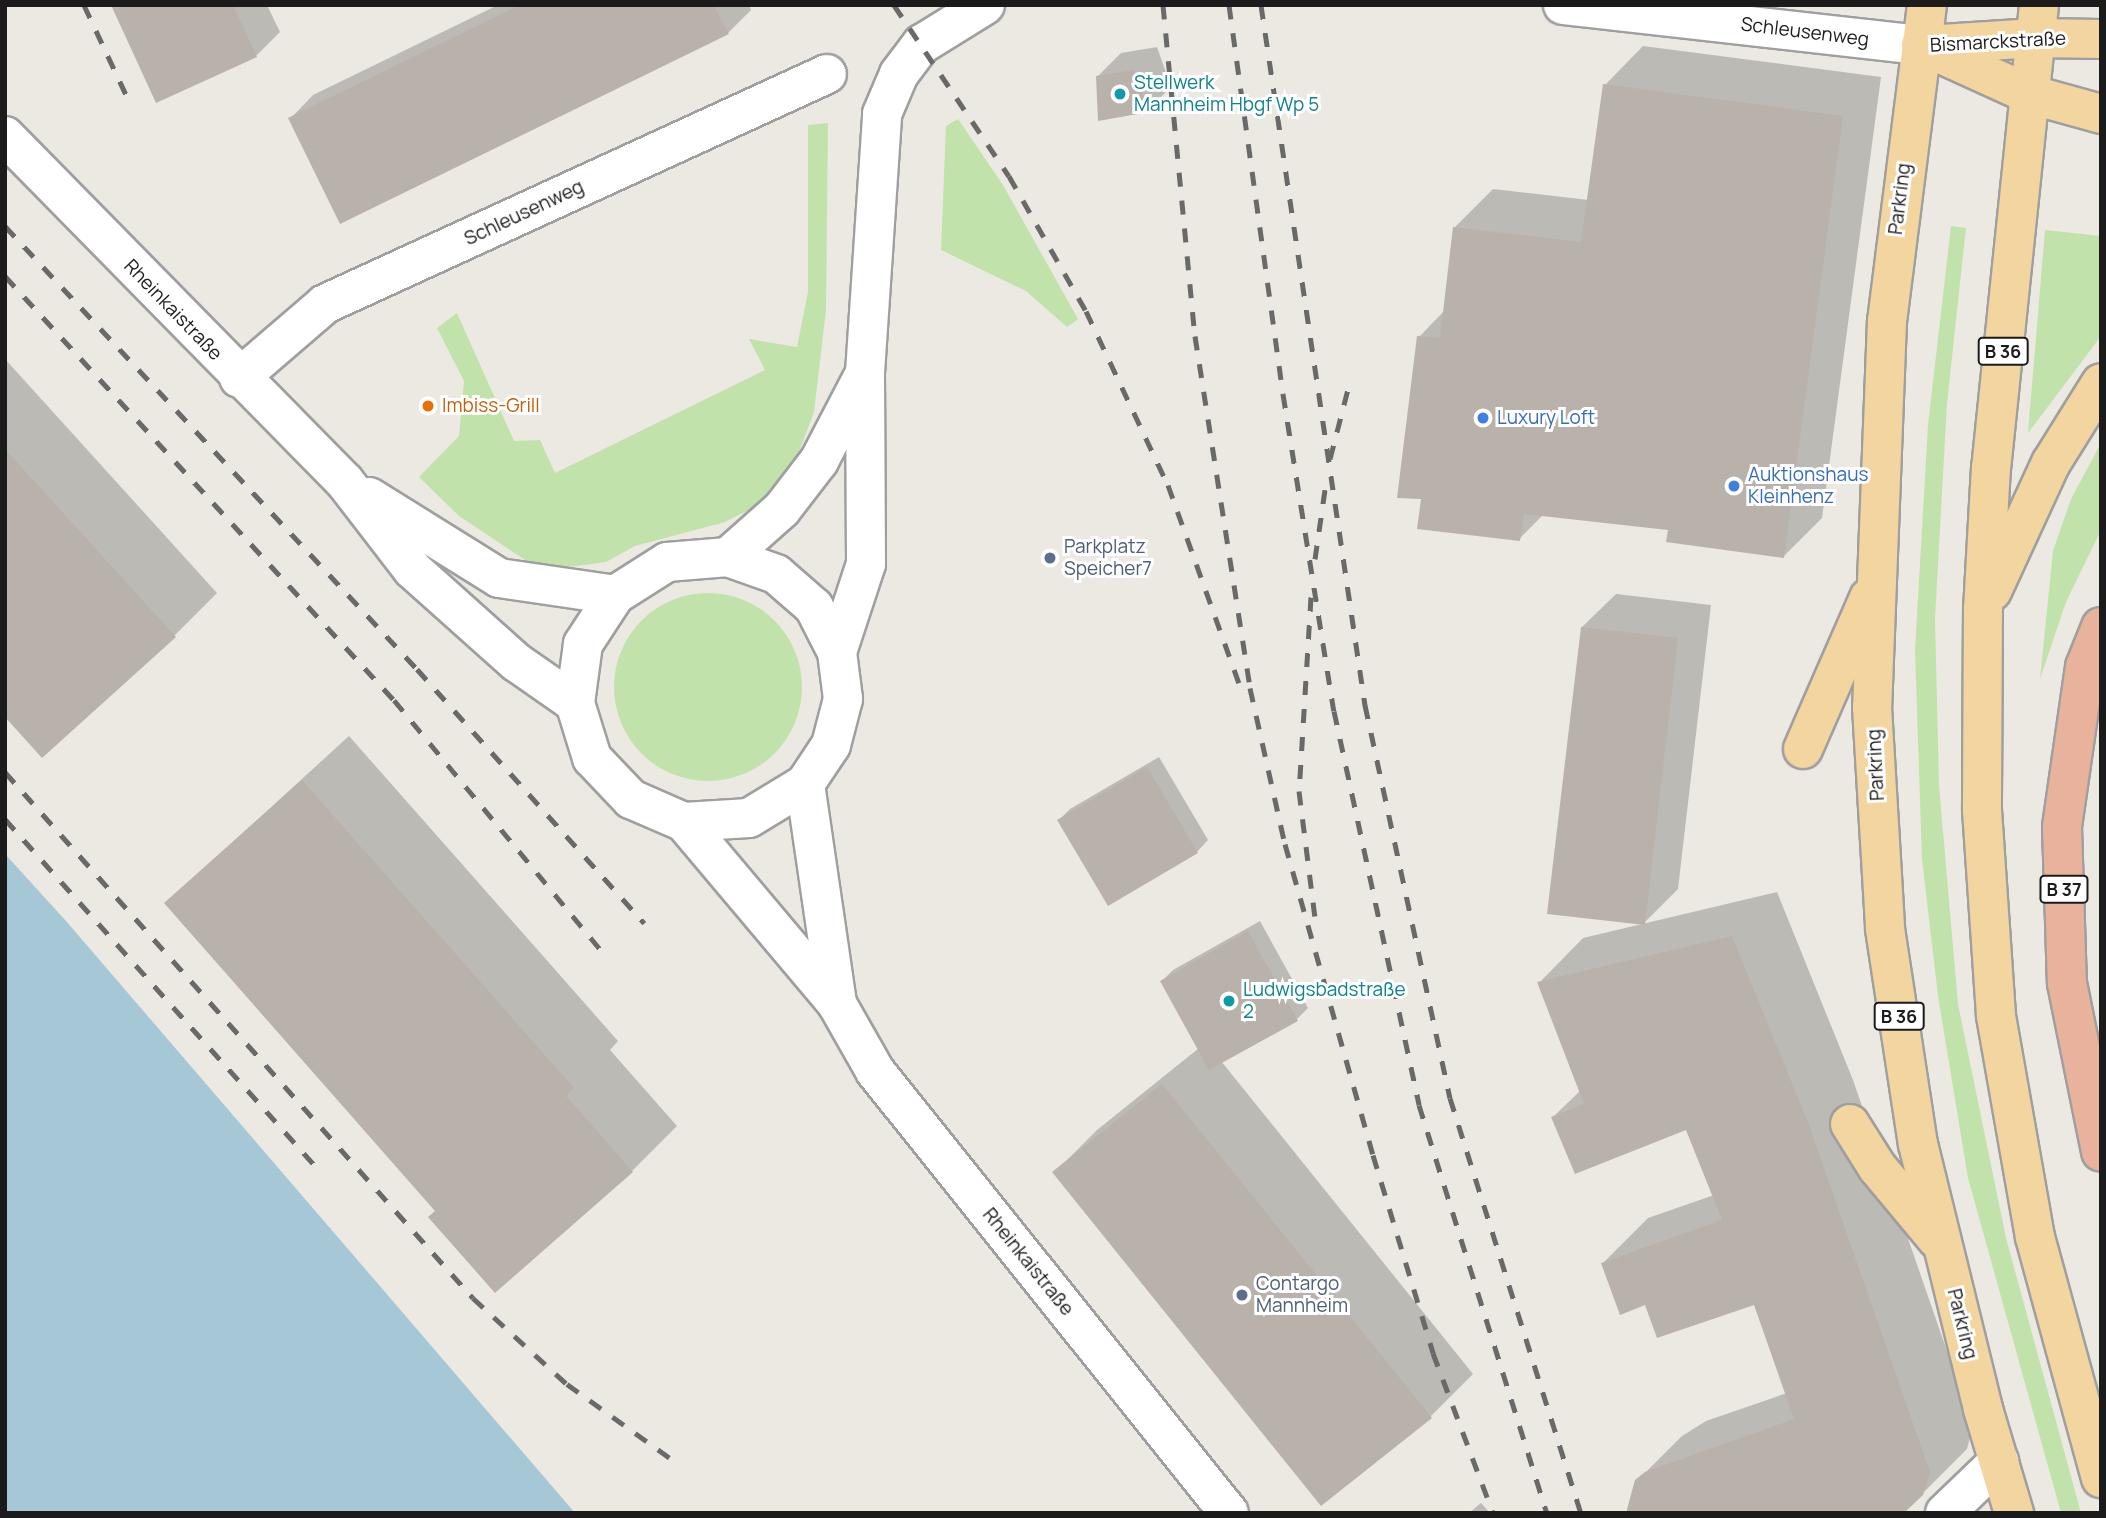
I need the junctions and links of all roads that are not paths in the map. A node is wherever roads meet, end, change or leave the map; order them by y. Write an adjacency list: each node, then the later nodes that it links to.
1 (985, 5): 4 (street)
2 (1563, 5): 7 (street, Schleusenweg)
3 (1927, 5): 7 (main road, Parkring / B 36)
4 (937, 20): 12 (street)
5 (2037, 21): 6 (main road, Bismarckstraße); 7 (main road, Bismarckstraße); 9 (main road, B 36)
6 (2101, 39)
7 (1920, 45): 9 (main road, Bismarckstraße); 17 (main road, Parkring / B 36)
8 (827, 74): 13 (street, Schleusenweg)
9 (2029, 94): 10 (main road, Bismarckstraße); 19 (main road, B 36)
10 (2101, 114)
11 (5, 136): 13 (street, Rheinkaistraße)
12 (865, 373): 16 (street); 21 (street)
13 (239, 379): 15 (street, Rheinkaistraße)
14 (2101, 383): 19 (main road)
15 (345, 482): 18 (street, Rheinkaistraße); 22 (street, Rheinkaistraße)
16 (728, 557): 18 (street); 21 (street)
17 (1875, 587): 23 (main road); 29 (main road, Parkring / B 36)
18 (615, 594): 22 (street)
19 (1983, 608): 31 (main road)
20 (2101, 628): 28 (highway, B 37)
21 (838, 652): 24 (street)
22 (575, 703): 25 (street)
23 (1803, 749)
24 (805, 784): 25 (street); 26 (street, Rheinkaistraße)
25 (684, 822): 26 (street, Rheinkaistraße)
26 (838, 1004): 32 (street, Rheinkaistraße)
27 (1850, 1124): 29 (main road)
28 (2101, 1152)
29 (1943, 1246): 30 (main road, Parkring / B 36)
30 (1998, 1461): 33 (street); 34 (main road, Parkring / B 36)
31 (2101, 1478)
32 (1229, 1513)
33 (1945, 1513)
34 (2014, 1513)

